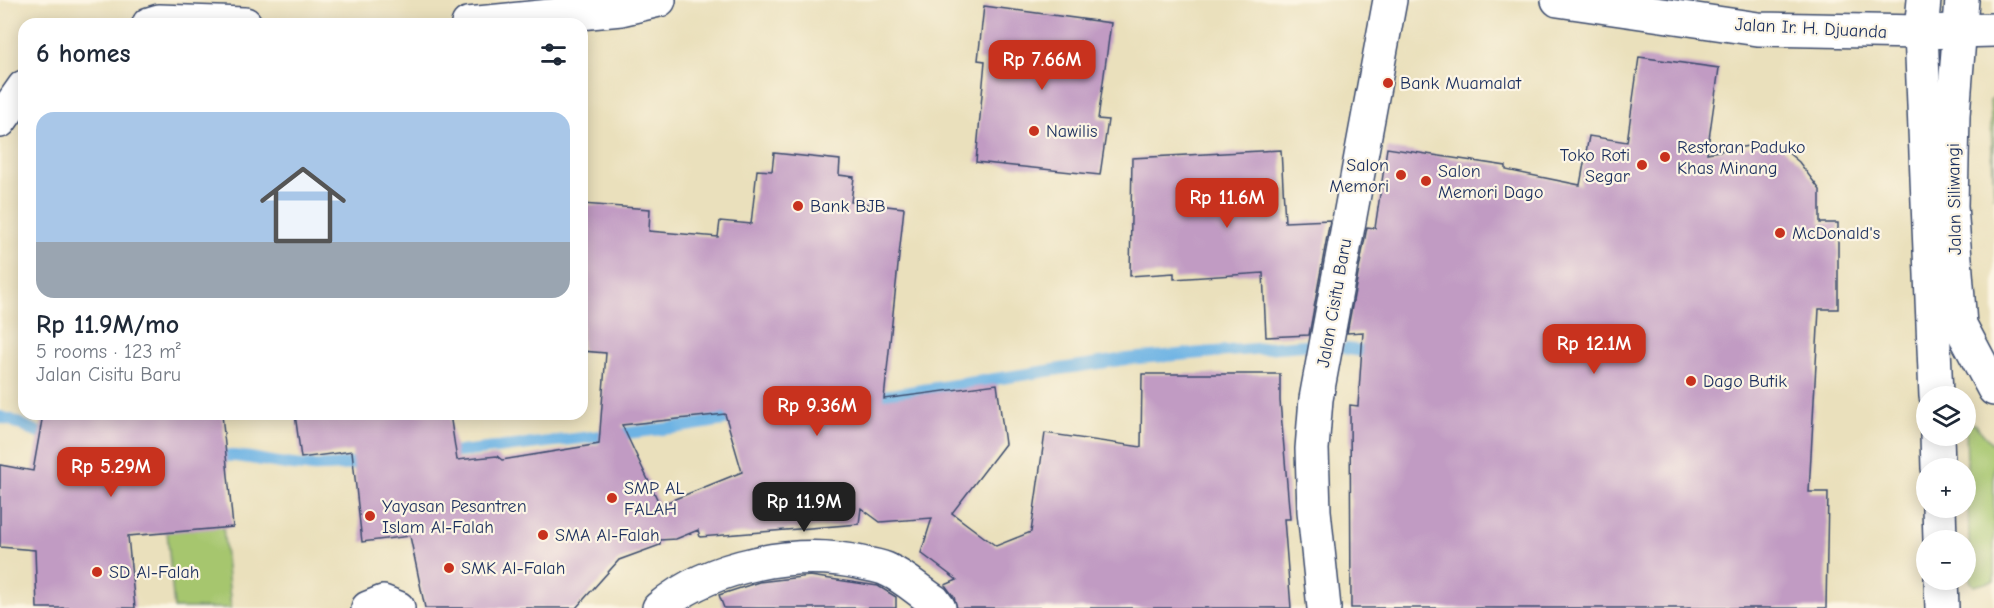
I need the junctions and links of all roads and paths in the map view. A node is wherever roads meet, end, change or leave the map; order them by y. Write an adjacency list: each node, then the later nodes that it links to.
1 (659, 0): 6 (street)
2 (1558, 0): 8 (street, Jalan Ir. H. Djuanda)
3 (1924, 0): 8 (street, Jalan Siliwangi)
4 (1388, 11): 16 (street, Jalan Cisitu Baru)
5 (1961, 16): 7 (street, Jalan Ir. H. Djuanda); 8 (street, Jalan Ir. H. Djuanda); 10 (street, Jalan Siliwangi)
6 (529, 18)
7 (1994, 30)
8 (1921, 32): 9 (street, Jalan Siliwangi)
9 (1936, 386)
10 (1994, 389)
11 (1941, 590): 17 (street)
12 (368, 608): 13 (street)
13 (398, 608)
14 (659, 608): 15 (street)
15 (939, 608)
16 (1324, 608)
17 (1942, 608)

